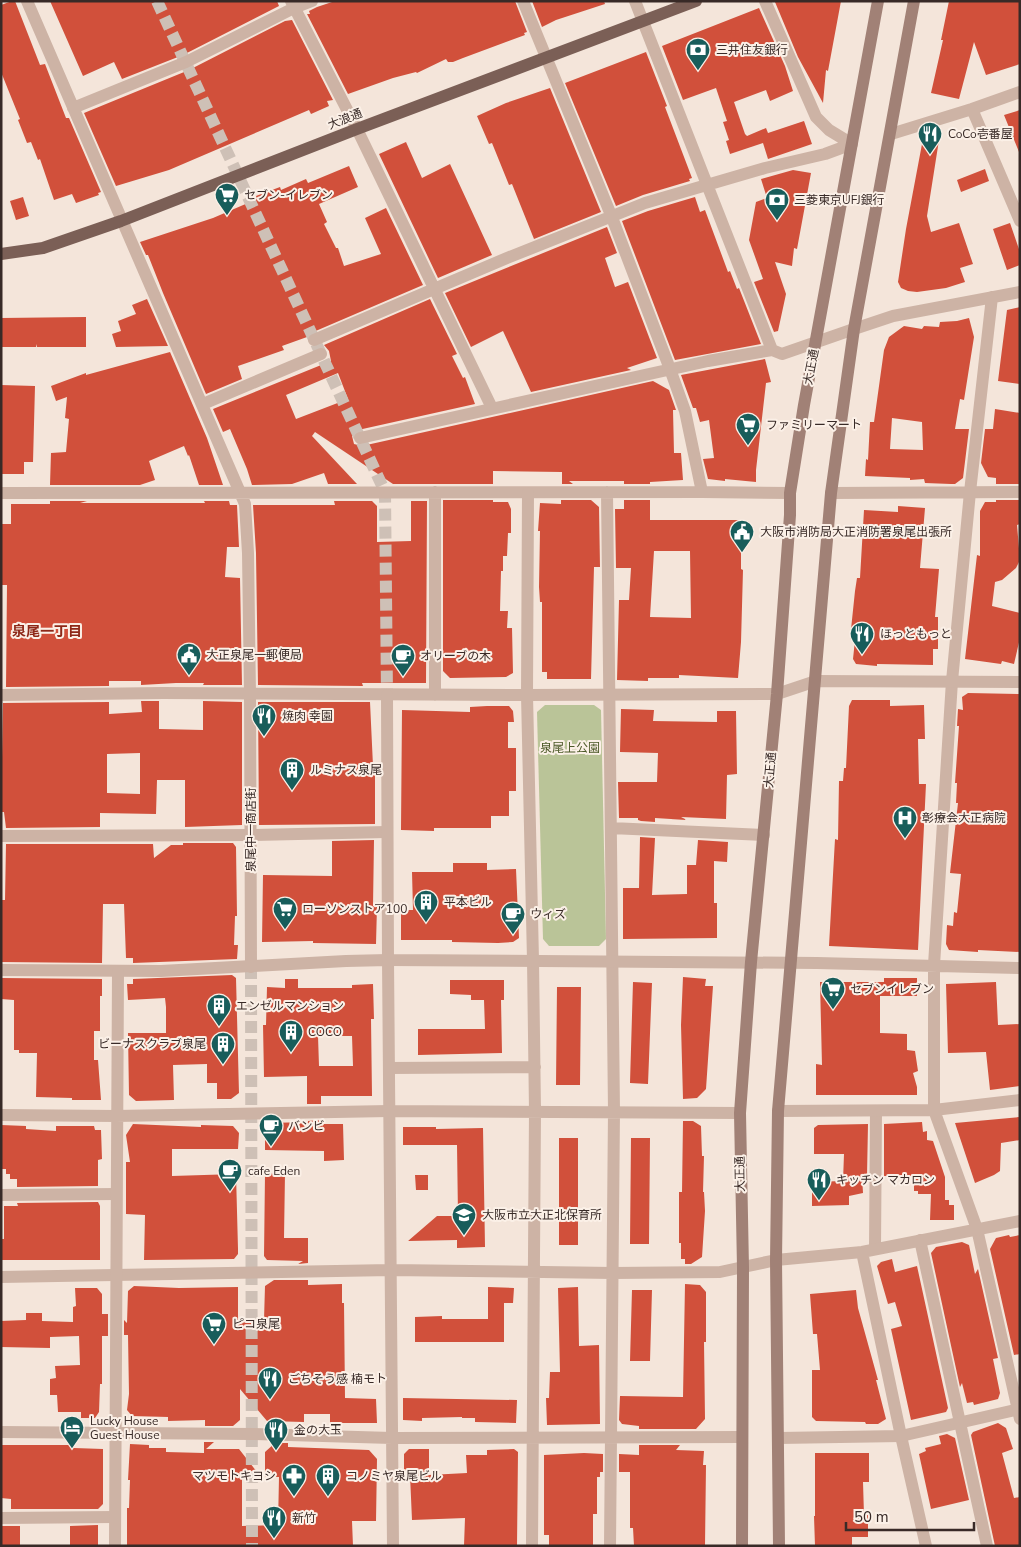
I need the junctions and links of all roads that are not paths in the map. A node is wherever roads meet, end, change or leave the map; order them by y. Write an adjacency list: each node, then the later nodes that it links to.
1 (27, 1): 13 (street, 泉尾中一商店街)
2 (312, 1): 9 (street)
3 (522, 1): 11 (street)
4 (635, 1): 10 (street)
5 (696, 1): 10 (main road, 大浪通)
6 (765, 1): 17 (street)
7 (878, 1): 17 (main road, 大正通)
8 (914, 1): 16 (main road)
9 (293, 4): 13 (street); 15 (street)
10 (644, 21): 11 (main road, 大浪通); 18 (street)
11 (545, 58): 15 (main road, 大浪通); 19 (street)
12 (1020, 92): 14 (street)
13 (73, 108): 20 (street, 泉尾中一商店街)
14 (972, 109): 16 (street); 21 (street)
15 (357, 129): 20 (main road, 大浪通); 23 (street)
16 (891, 134): 26 (main road)
17 (852, 144): 18 (street); 28 (main road, 大正通)
18 (708, 185): 19 (street); 29 (street)
19 (611, 215): 23 (street); 31 (street)
20 (121, 221): 22 (main road, 大浪通); 32 (street, 泉尾中一商店街)
21 (1020, 221)
22 (1, 254)
23 (434, 289): 27 (street); 33 (street)
24 (1020, 292): 25 (street)
25 (992, 297): 26 (street); 38 (street)
26 (854, 329): 28 (street); 44 (main road)
27 (314, 340)
28 (816, 342): 29 (street); 43 (main road, 大正通)
29 (772, 350): 31 (street)
30 (320, 354): 32 (street)
31 (670, 369): 33 (street); 37 (street)
32 (203, 404): 41 (street, 泉尾中一商店街)
33 (492, 408): 34 (street)
34 (360, 438)
35 (434, 492): 41 (street); 42 (street); 52 (street)
36 (607, 492): 37 (street); 42 (street); 54 (street)
37 (702, 492): 43 (street)
38 (970, 492): 39 (street); 44 (street); 46 (street)
39 (1020, 492)
40 (1, 493): 41 (street)
41 (242, 493): 49 (street, 泉尾中一商店街)
42 (528, 493): 53 (street)
43 (790, 493): 50 (main road, 大正通)
44 (831, 493): 45 (main road)
45 (816, 681): 46 (street); 50 (street); 64 (main road)
46 (952, 681): 47 (street); 65 (street)
47 (1020, 682)
48 (1, 694): 49 (street)
49 (250, 694): 51 (street); 57 (street, 泉尾中一商店街)
50 (777, 694): 54 (street); 59 (main road, 大正通)
51 (387, 695): 52 (street); 56 (street)
52 (436, 695): 53 (street)
53 (527, 695): 54 (street); 61 (street)
54 (610, 695): 55 (street)
55 (611, 828): 59 (street); 62 (street)
56 (386, 832): 57 (street); 60 (street)
57 (251, 835): 58 (street); 66 (street, 泉尾中一商店街)
58 (1, 836)
59 (764, 836): 63 (main road, 大正通)
60 (388, 960): 61 (street); 66 (street); 71 (street)
61 (533, 960): 62 (street); 70 (street)
62 (613, 961): 63 (street); 76 (street)
63 (751, 962): 64 (street); 79 (main road, 大正通)
64 (791, 963): 65 (street); 77 (main road)
65 (934, 965): 67 (street); 73 (street)
66 (251, 967): 69 (street)
67 (1020, 968)
68 (1, 970): 69 (street)
69 (118, 972): 81 (street)
70 (535, 1067): 71 (street); 75 (street)
71 (388, 1068): 74 (street)
72 (1020, 1100): 73 (street)
73 (934, 1110): 78 (street); 85 (street)
74 (389, 1111): 75 (street); 81 (street); 91 (street)
75 (535, 1111): 76 (street); 92 (street)
76 (614, 1111): 79 (street); 93 (street)
77 (778, 1111): 78 (street); 89 (main road)
78 (876, 1111): 87 (street)
79 (740, 1113): 90 (main road, 大正通)
80 (1, 1115): 81 (street)
81 (116, 1116): 82 (street)
82 (116, 1194): 83 (street); 94 (street)
83 (1, 1195)
84 (1020, 1221): 85 (street)
85 (978, 1229): 86 (street); 96 (street)
86 (920, 1240): 87 (street); 97 (street)
87 (875, 1250): 88 (street)
88 (862, 1252): 89 (street); 100 (street)
89 (776, 1260): 90 (street); 105 (main road)
90 (742, 1268): 93 (street); 101 (main road, 大正通)
91 (391, 1270): 92 (street); 94 (street); 102 (street)
92 (534, 1271): 93 (street); 103 (street)
93 (613, 1273): 104 (street)
94 (116, 1275): 95 (street); 99 (street)
95 (1, 1277)
96 (1019, 1412): 97 (street)
97 (961, 1423): 100 (street); 115 (street)
98 (1, 1432): 99 (street)
99 (116, 1433): 102 (street); 106 (street)
100 (902, 1436): 105 (street); 114 (street)
101 (742, 1437): 104 (street); 112 (main road, 大正通)
102 (392, 1438): 103 (street); 109 (street)
103 (533, 1438): 104 (street); 110 (street)
104 (611, 1438): 111 (street)
105 (779, 1438): 113 (main road)
106 (114, 1517): 107 (street); 108 (street)
107 (1, 1518)
108 (115, 1546)
109 (393, 1546)
110 (532, 1546)
111 (610, 1546)
112 (742, 1546)
113 (779, 1546)
114 (926, 1546)
115 (988, 1546)

